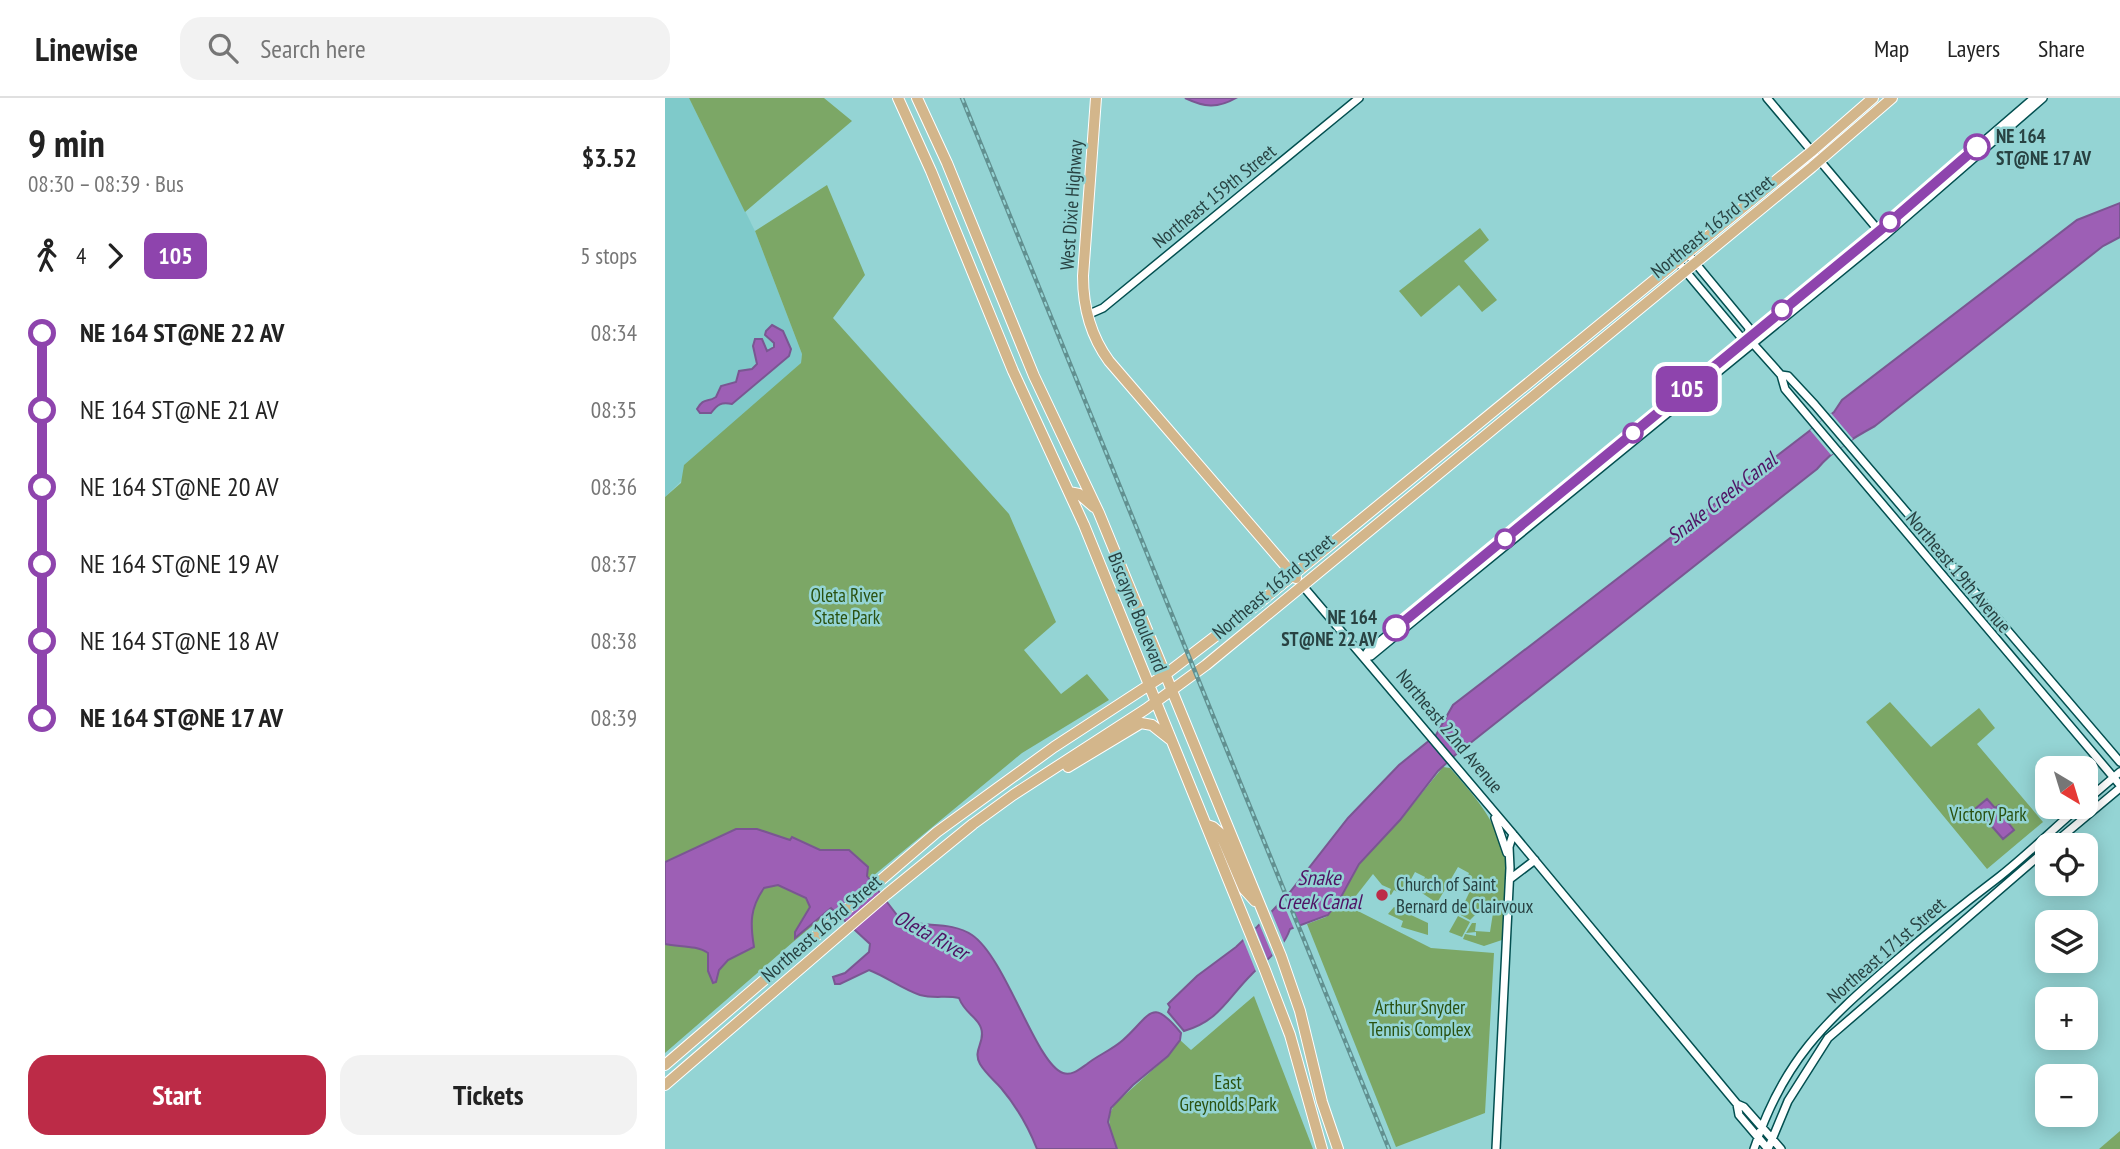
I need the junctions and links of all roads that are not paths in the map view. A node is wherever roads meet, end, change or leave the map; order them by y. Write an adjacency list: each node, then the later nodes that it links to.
1 (898, 98): 14 (main road, Biscayne Boulevard)
2 (917, 98): 13 (main road, Biscayne Boulevard)
3 (1096, 98): 22 (main road, West Dixie Highway)
4 (1359, 98): 22 (street, Northeast 159th Street)
5 (1767, 98): 11 (street)
6 (1873, 98): 11 (main road, Northeast 163rd Street)
7 (1892, 98): 10 (main road, Northeast 163rd Street)
8 (2034, 98): 15 (street)
9 (2043, 98): 23 (street)
10 (1883, 102): 12 (main road, Northeast 163rd Street)
11 (1811, 152): 12 (street); 16 (main road, Northeast 163rd Street)
12 (1818, 161): 15 (street); 18 (main road, Northeast 163rd Street)
13 (960, 197): 14 (main road); 32 (main road, Biscayne Boulevard)
14 (944, 204): 30 (main road, Biscayne Boulevard)
15 (1879, 231): 23 (street)
16 (1687, 253): 17 (main road, Northeast 163rd Street); 18 (street, Northeast 19th Avenue)
17 (1677, 261): 19 (street, Northeast 19th Avenue); 20 (main road, Northeast 163rd Street)
18 (1695, 263): 19 (main road, Northeast 163rd Street); 23 (street, Northeast 19th Avenue)
19 (1685, 271): 21 (main road, Northeast 163rd Street); 23 (street, Northeast 19th Avenue)
20 (1644, 287): 21 (main road); 24 (main road, Northeast 163rd Street)
21 (1636, 311): 25 (main road, Northeast 163rd Street)
22 (1087, 314): 33 (main road, Northeast 22nd Avenue)
23 (1750, 341): 26 (street, Northeast 19th Avenue); 35 (street)
24 (1568, 350): 25 (main road); 27 (main road, Northeast 163rd Street)
25 (1560, 373): 29 (main road, Northeast 163rd Street)
26 (1781, 375): 37 (street, Northeast 19th Avenue); 38 (street, Northeast 19th Avenue)
27 (1440, 455): 28 (main road, Northeast 163rd Street); 29 (main road)
28 (1421, 470): 31 (main road); 33 (main road, Northeast 163rd Street)
29 (1430, 479): 31 (main road, Northeast 163rd Street)
30 (1069, 492): 32 (main road); 39 (main road, Biscayne Boulevard)
31 (1414, 492): 34 (main road, Northeast 163rd Street)
32 (1099, 513): 36 (main road, Biscayne Boulevard)
33 (1293, 575): 34 (main road, Northeast 22nd Avenue); 36 (main road, Northeast 163rd Street)
34 (1302, 585): 35 (street, Northeast 22nd Avenue); 40 (main road, Northeast 163rd Street)
35 (1364, 657): 52 (street, Northeast 22nd Avenue)
36 (1166, 674): 39 (main road, Northeast 163rd Street); 40 (main road, Biscayne Boulevard)
37 (2046, 674): 38 (street); 43 (street, Northeast 19th Avenue)
38 (2034, 684): 44 (street, Northeast 19th Avenue)
39 (1149, 686): 41 (main road, Biscayne Boulevard); 55 (main road, Northeast 163rd Street)
40 (1173, 691): 41 (main road, Northeast 163rd Street); 63 (main road, Biscayne Boulevard)
41 (1156, 702): 42 (main road, Biscayne Boulevard); 49 (main road, Northeast 163rd Street)
42 (1172, 741): 49 (main road); 54 (main road, Biscayne Boulevard)
43 (2108, 748): 45 (street); 47 (street, Northeast 19th Avenue)
44 (2095, 756)
45 (2098, 757)
46 (2098, 759): 48 (street, Northeast 19th Avenue)
47 (2120, 762)
48 (2117, 775): 50 (street, Northeast 19th Avenue); 51 (street)
49 (1033, 782): 58 (main road, Northeast 163rd Street)
50 (2120, 787): 56 (street)
51 (2098, 791)
52 (1484, 799): 57 (street, Northeast 22nd Avenue); 61 (street)
53 (2065, 819): 67 (street, Northeast 171st Street)
54 (1207, 825): 63 (main road); 70 (main road, Biscayne Boulevard)
55 (937, 832): 58 (main road); 64 (main road, Northeast 163rd Street)
56 (2066, 833)
57 (1513, 834): 60 (street, Northeast 22nd Avenue); 61 (street)
58 (947, 844): 65 (main road, Northeast 163rd Street)
59 (2035, 859): 69 (street, Northeast 171st Street)
60 (1535, 860): 62 (street); 66 (street, Northeast 22nd Avenue)
61 (1510, 868): 62 (street)
62 (1510, 878): 72 (street)
63 (1262, 911): 71 (main road, Biscayne Boulevard)
64 (665, 1065)
65 (665, 1085)
66 (1737, 1104): 67 (street, Northeast 22nd Avenue); 68 (street, Northeast 22nd Avenue)
67 (1761, 1126): 68 (street, Northeast 171st Street); 69 (street, Northeast 22nd Avenue)
68 (1758, 1136): 73 (street, Northeast 171st Street); 74 (street, Northeast 22nd Avenue)
69 (1772, 1138): 74 (street, Northeast 171st Street); 75 (street, Northeast 22nd Avenue)
70 (1321, 1149)
71 (1338, 1149)
72 (1496, 1149)
73 (1754, 1149)
74 (1768, 1149)
75 (1781, 1149)

